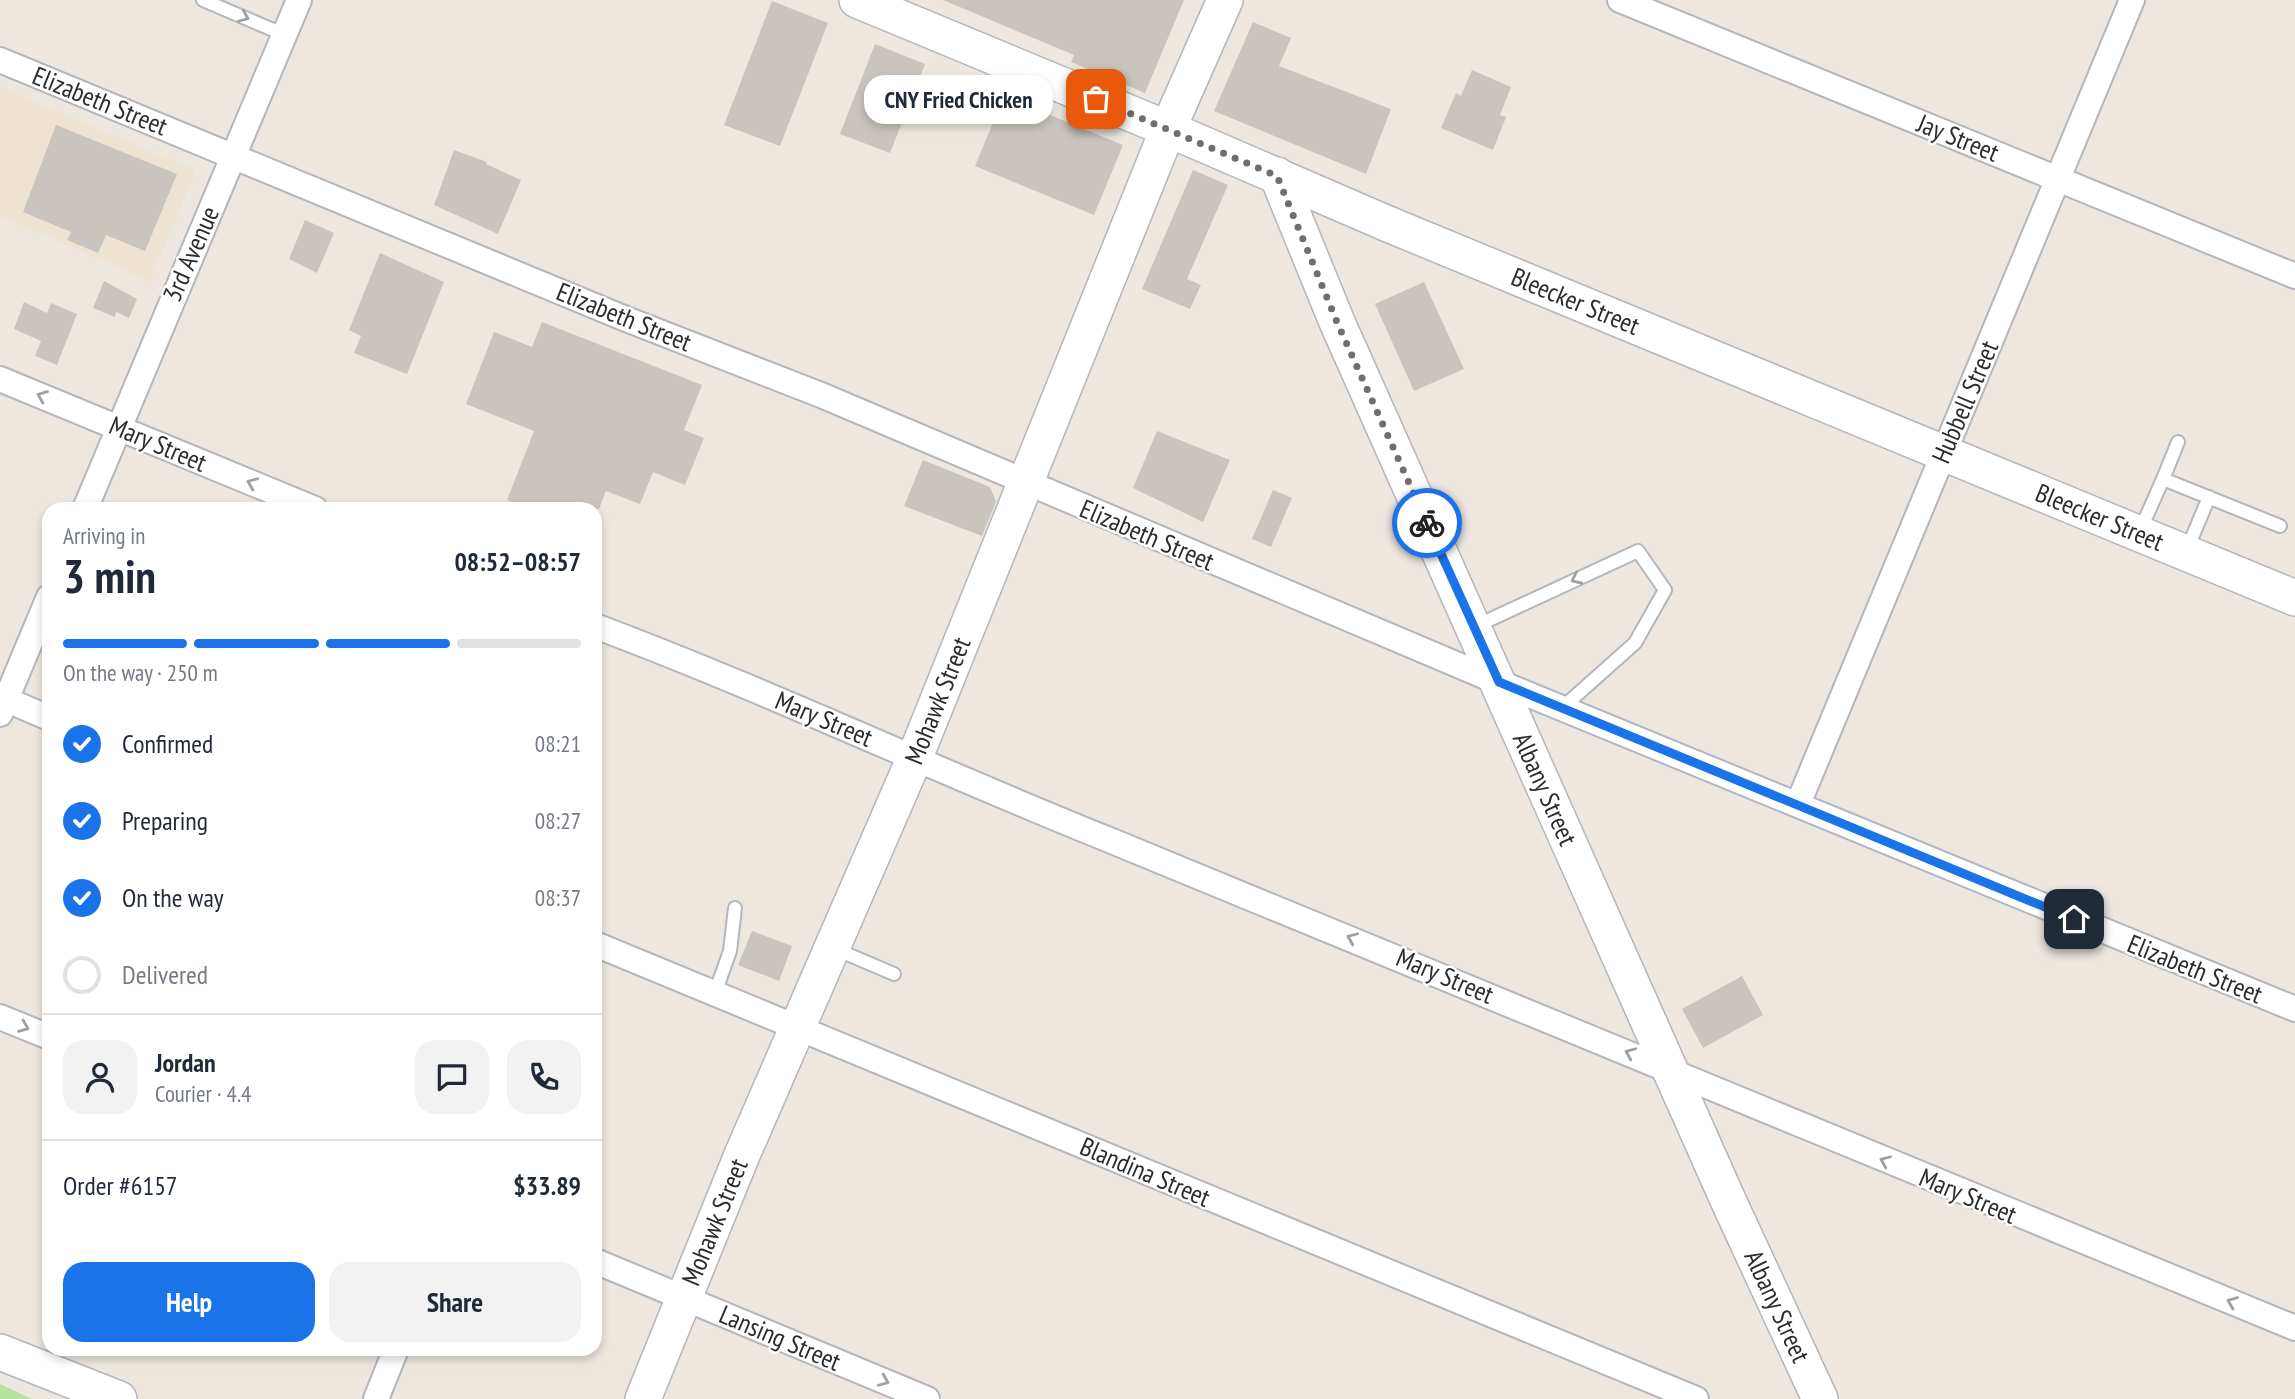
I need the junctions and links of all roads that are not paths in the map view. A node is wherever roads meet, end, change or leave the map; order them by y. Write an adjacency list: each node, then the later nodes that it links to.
1 (204, 0): 7 (lane, one-way to 7)
2 (299, 0): 7 (street, 3rd Avenue)
3 (857, 0): 9 (street, Bleecker Street)
4 (1225, 0): 9 (street, Mohawk Street)
5 (1620, 0): 12 (street, Jay Street)
6 (2132, 0): 12 (street, Hubbell Street)
7 (285, 35): 10 (street, 3rd Avenue)
8 (0, 61): 10 (street, Elizabeth Street)
9 (1168, 128): 11 (street, Bleecker Street); 19 (street, Mohawk Street)
10 (234, 155): 15 (street, 3rd Avenue); 19 (street, Elizabeth Street)
11 (1277, 176): 17 (street, Bleecker Street); 28 (street, Albany Street)
12 (2058, 179): 13 (street, Jay Street); 17 (street, Hubbell Street)
13 (2295, 276)
14 (0, 379): 15 (street, Mary Street, one-way to 14)
15 (120, 428): 21 (street, 3rd Avenue); 22 (street, Mary Street, one-way to 15)
16 (2178, 442): 18 (lane)
17 (1943, 453): 24 (street, Bleecker Street); 35 (street, Hubbell Street)
18 (2163, 479): 20 (lane); 24 (lane)
19 (1024, 483): 30 (street, Elizabeth Street); 34 (street, Mohawk Street)
20 (2209, 497): 23 (lane); 25 (lane)
21 (88, 502)
22 (298, 502)
23 (2280, 526)
24 (2139, 534): 25 (street, Bleecker Street)
25 (2186, 553): 26 (street, Bleecker Street)
26 (2295, 598)
27 (42, 613): 31 (street)
28 (1474, 626): 30 (street, Albany Street); 32 (lane, one-way to 28)
29 (602, 628): 34 (street, Mary Street)
30 (1499, 682): 32 (street, Elizabeth Street); 45 (street, Albany Street)
31 (2, 704): 33 (street)
32 (1562, 708): 35 (street, Elizabeth Street)
33 (42, 716)
34 (915, 757): 38 (street, Mohawk Street); 45 (street, Mary Street, one-way to 34)
35 (1798, 804): 41 (street, Elizabeth Street)
36 (735, 908): 40 (lane)
37 (602, 947): 40 (street, Blandina Street)
38 (833, 948): 39 (lane); 43 (street, Mohawk Street)
39 (894, 974)
40 (715, 993): 43 (street, Blandina Street)
41 (2295, 1009)
42 (0, 1017): 44 (street, one-way to 44)
43 (799, 1027): 47 (street, Mohawk Street); 55 (street, Blandina Street)
44 (42, 1034)
45 (1670, 1070): 48 (street, Mary Street, one-way to 45); 56 (street, Albany Street)
46 (602, 1264): 47 (street, Lansing Street)
47 (685, 1298): 53 (street, Mohawk Street); 54 (street, Lansing Street, one-way to 54)
48 (2295, 1328)
49 (0, 1352): 51 (street)
50 (393, 1356): 52 (street)
51 (119, 1399)
52 (376, 1399)
53 (643, 1399)
54 (927, 1399)
55 (1696, 1399)
56 (1820, 1399)

